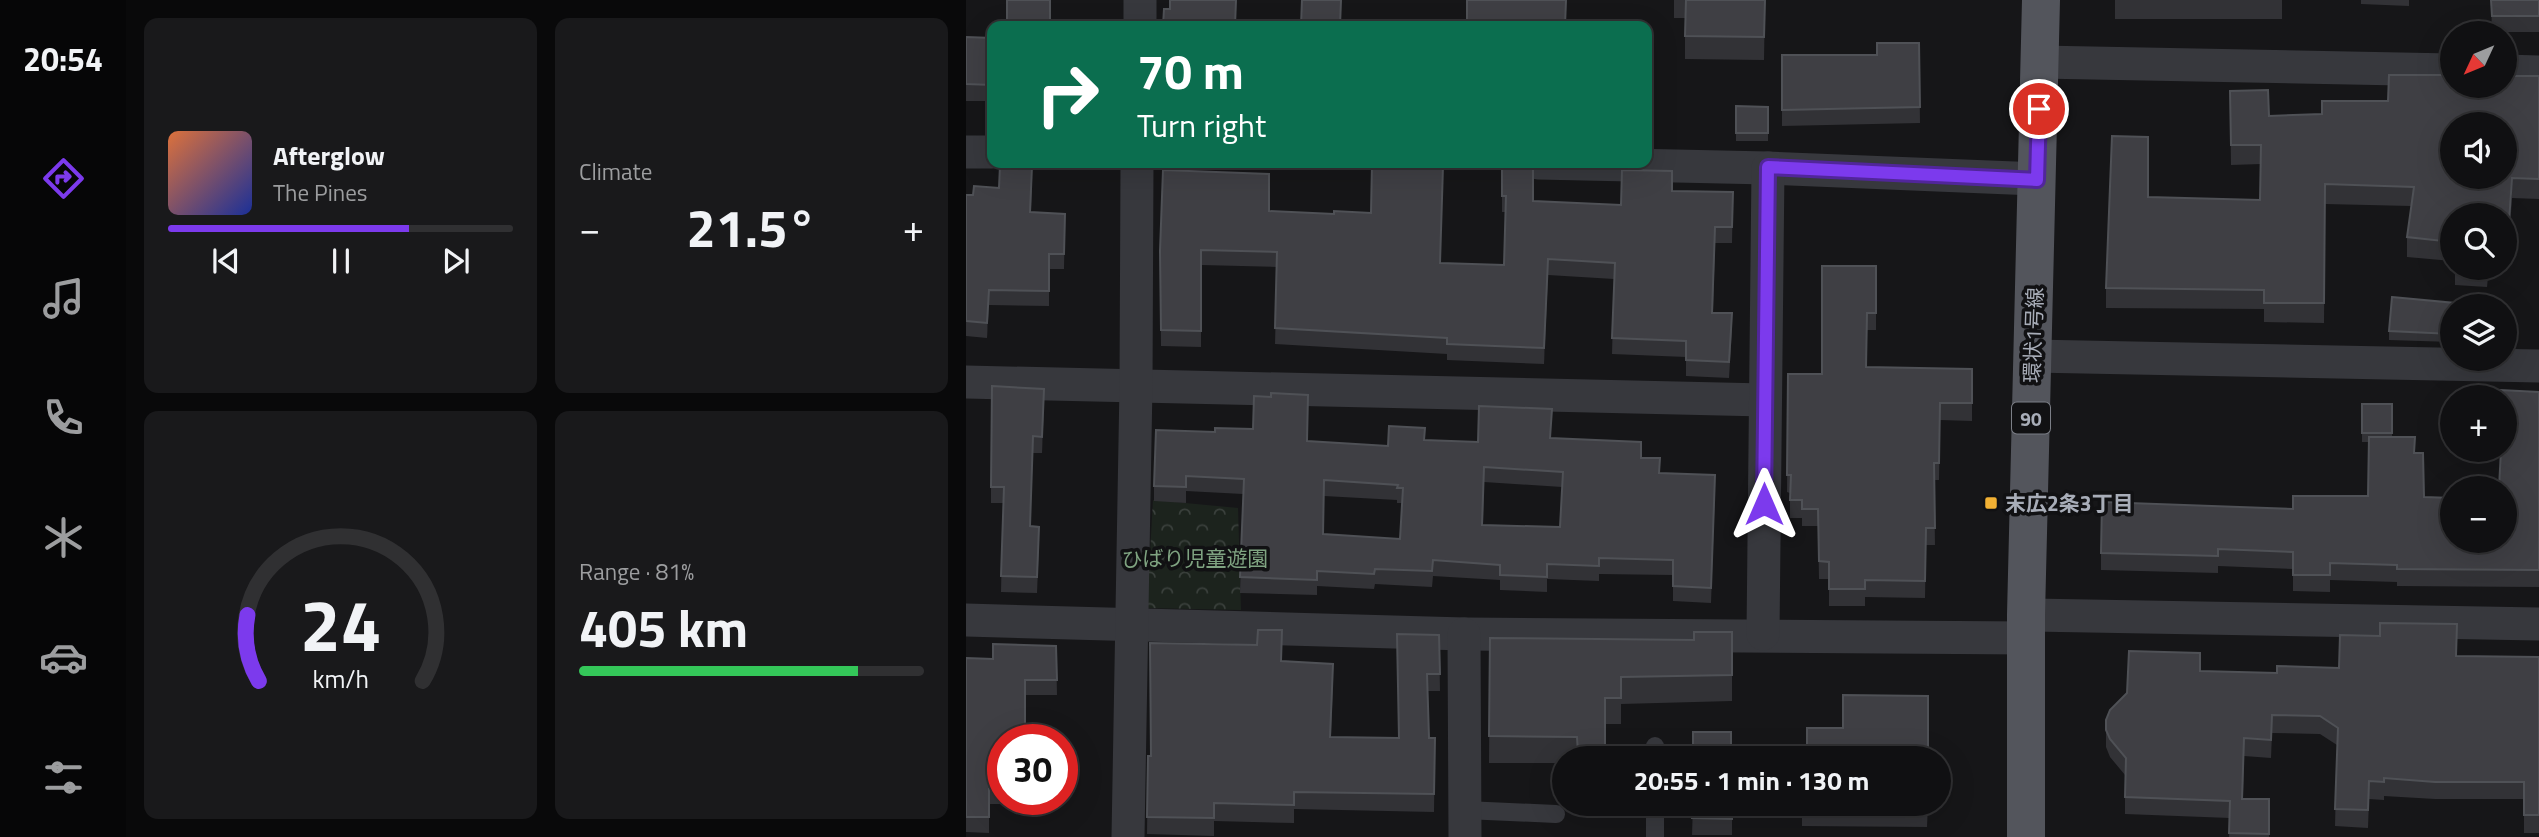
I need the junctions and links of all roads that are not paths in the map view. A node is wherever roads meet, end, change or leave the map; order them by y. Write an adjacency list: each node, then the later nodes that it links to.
1 (1140, 0): 3 (street)
2 (2041, 0): 4 (main road, 環状1号線 / 90)
3 (1140, 21)
4 (2040, 62): 5 (street); 13 (main road, 環状1号線 / 90)
5 (2440, 70)
6 (2517, 71): 7 (street)
7 (2539, 72)
8 (966, 152): 9 (street)
9 (987, 152)
10 (1652, 165): 11 (street)
11 (1768, 167): 13 (street); 18 (street)
12 (1137, 168): 17 (street)
13 (2037, 180): 14 (main road, 環状1号線 / 90)
14 (2032, 356): 15 (street); 22 (main road, 環状1号線 / 90)
15 (2539, 366)
16 (966, 382): 17 (street)
17 (1136, 385): 18 (street); 20 (street)
18 (1765, 400): 24 (street)
19 (966, 620): 20 (street)
20 (1132, 624): 23 (street); 28 (street)
21 (2539, 624): 22 (street)
22 (2027, 626): 24 (street); 30 (main road, 環状1号線 / 90)
23 (1464, 634): 24 (street); 27 (street)
24 (1763, 634)
25 (1552, 814): 27 (lane)
26 (1655, 816): 29 (lane)
27 (1465, 824)
28 (1128, 837)
29 (1655, 837)
30 (2026, 837)

